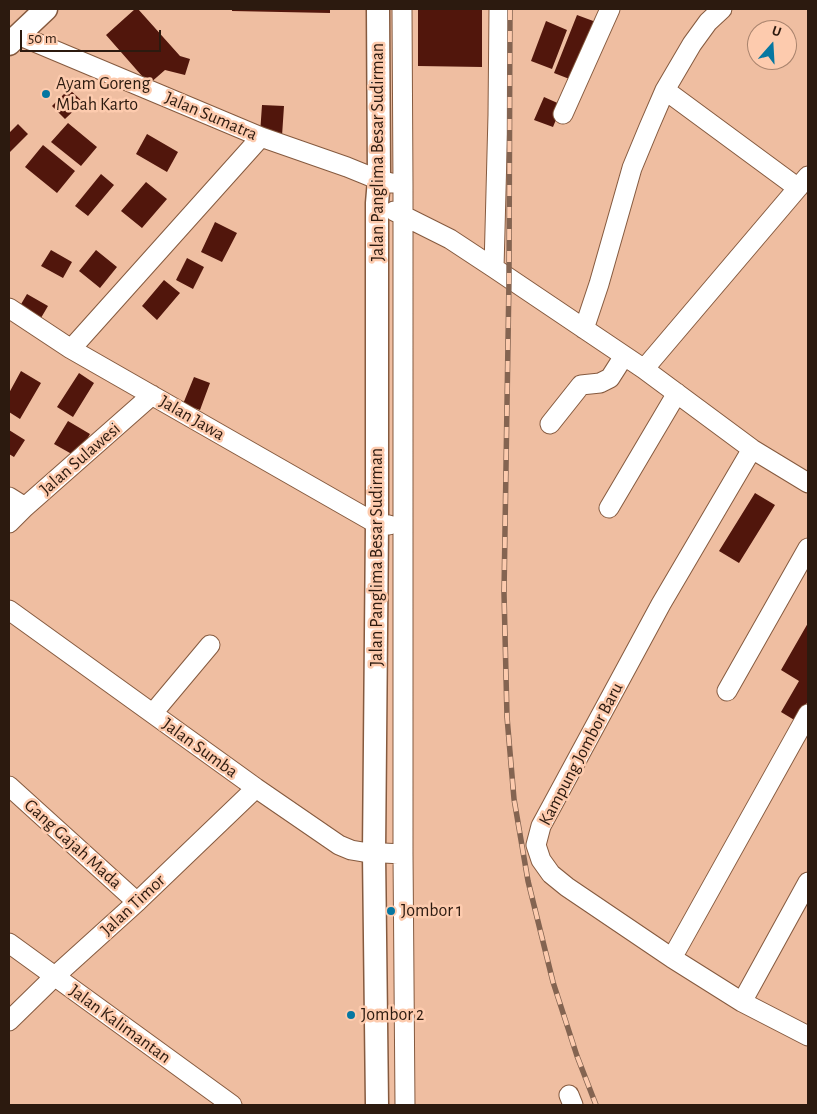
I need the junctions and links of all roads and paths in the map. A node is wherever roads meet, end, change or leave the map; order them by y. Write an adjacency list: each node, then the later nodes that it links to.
1 (46, 9): 7 (main road)
2 (378, 9): 11 (main road, Jalan Panglima Besar Sudirman)
3 (402, 9): 13 (street)
4 (499, 9): 16 (street)
5 (610, 9): 9 (street)
6 (722, 9): 8 (street)
7 (14, 40): 10 (street, Jalan Sumatra)
8 (665, 90): 12 (street); 18 (street)
9 (564, 114)
10 (261, 137): 11 (street, Jalan Sumatra); 19 (street)
11 (379, 180): 13 (street, Jalan Sumatra); 14 (main road, Jalan Panglima Besar Sudirman)
12 (803, 182): 21 (street)
13 (403, 186): 15 (street)
14 (377, 203): 15 (street); 31 (main road, Jalan Panglima Besar Sudirman)
15 (403, 215): 16 (street); 32 (street)
16 (494, 268): 18 (street)
17 (9, 308): 19 (street, Jalan Jawa)
18 (584, 329): 20 (street)
19 (72, 349): 23 (street, Jalan Jawa)
20 (624, 356): 21 (street); 24 (street)
21 (644, 369): 22 (street)
22 (677, 393): 25 (street); 29 (street)
23 (152, 395): 28 (street, Jalan Sulawesi); 31 (street, Jalan Jawa)
24 (550, 424)
25 (752, 449): 26 (street); 46 (street, Kampung Jombor Baru)
26 (808, 483)
27 (9, 498): 28 (street)
28 (25, 507): 30 (street, Jalan Sulawesi)
29 (609, 508)
30 (9, 523)
31 (378, 524): 32 (street); 41 (main road, Jalan Panglima Besar Sudirman)
32 (403, 526): 42 (street)
33 (808, 548): 36 (street)
34 (9, 610): 37 (street, Jalan Sumba)
35 (210, 645): 37 (street)
36 (728, 691)
37 (153, 713): 40 (street, Jalan Sumba)
38 (808, 714): 46 (street)
39 (9, 786): 44 (street, Gang Gajah Mada)
40 (256, 788): 41 (street, Jalan Sumba); 44 (street, Jalan Timor)
41 (374, 853): 42 (street, Jalan Sumba); 52 (main road, Jalan Panglima Besar Sudirman)
42 (403, 854): 53 (street)
43 (808, 882): 48 (street)
44 (137, 902): 47 (street, Jalan Timor)
45 (9, 944): 47 (street, Jalan Kalimantan)
46 (672, 958): 48 (street, Kampung Jombor Baru)
47 (54, 977): 49 (street, Jalan Timor); 51 (street, Jalan Kalimantan)
48 (742, 1002): 50 (street, Kampung Jombor Baru)
49 (9, 1021)
50 (808, 1036)
51 (232, 1105)
52 (377, 1105)
53 (404, 1105)

